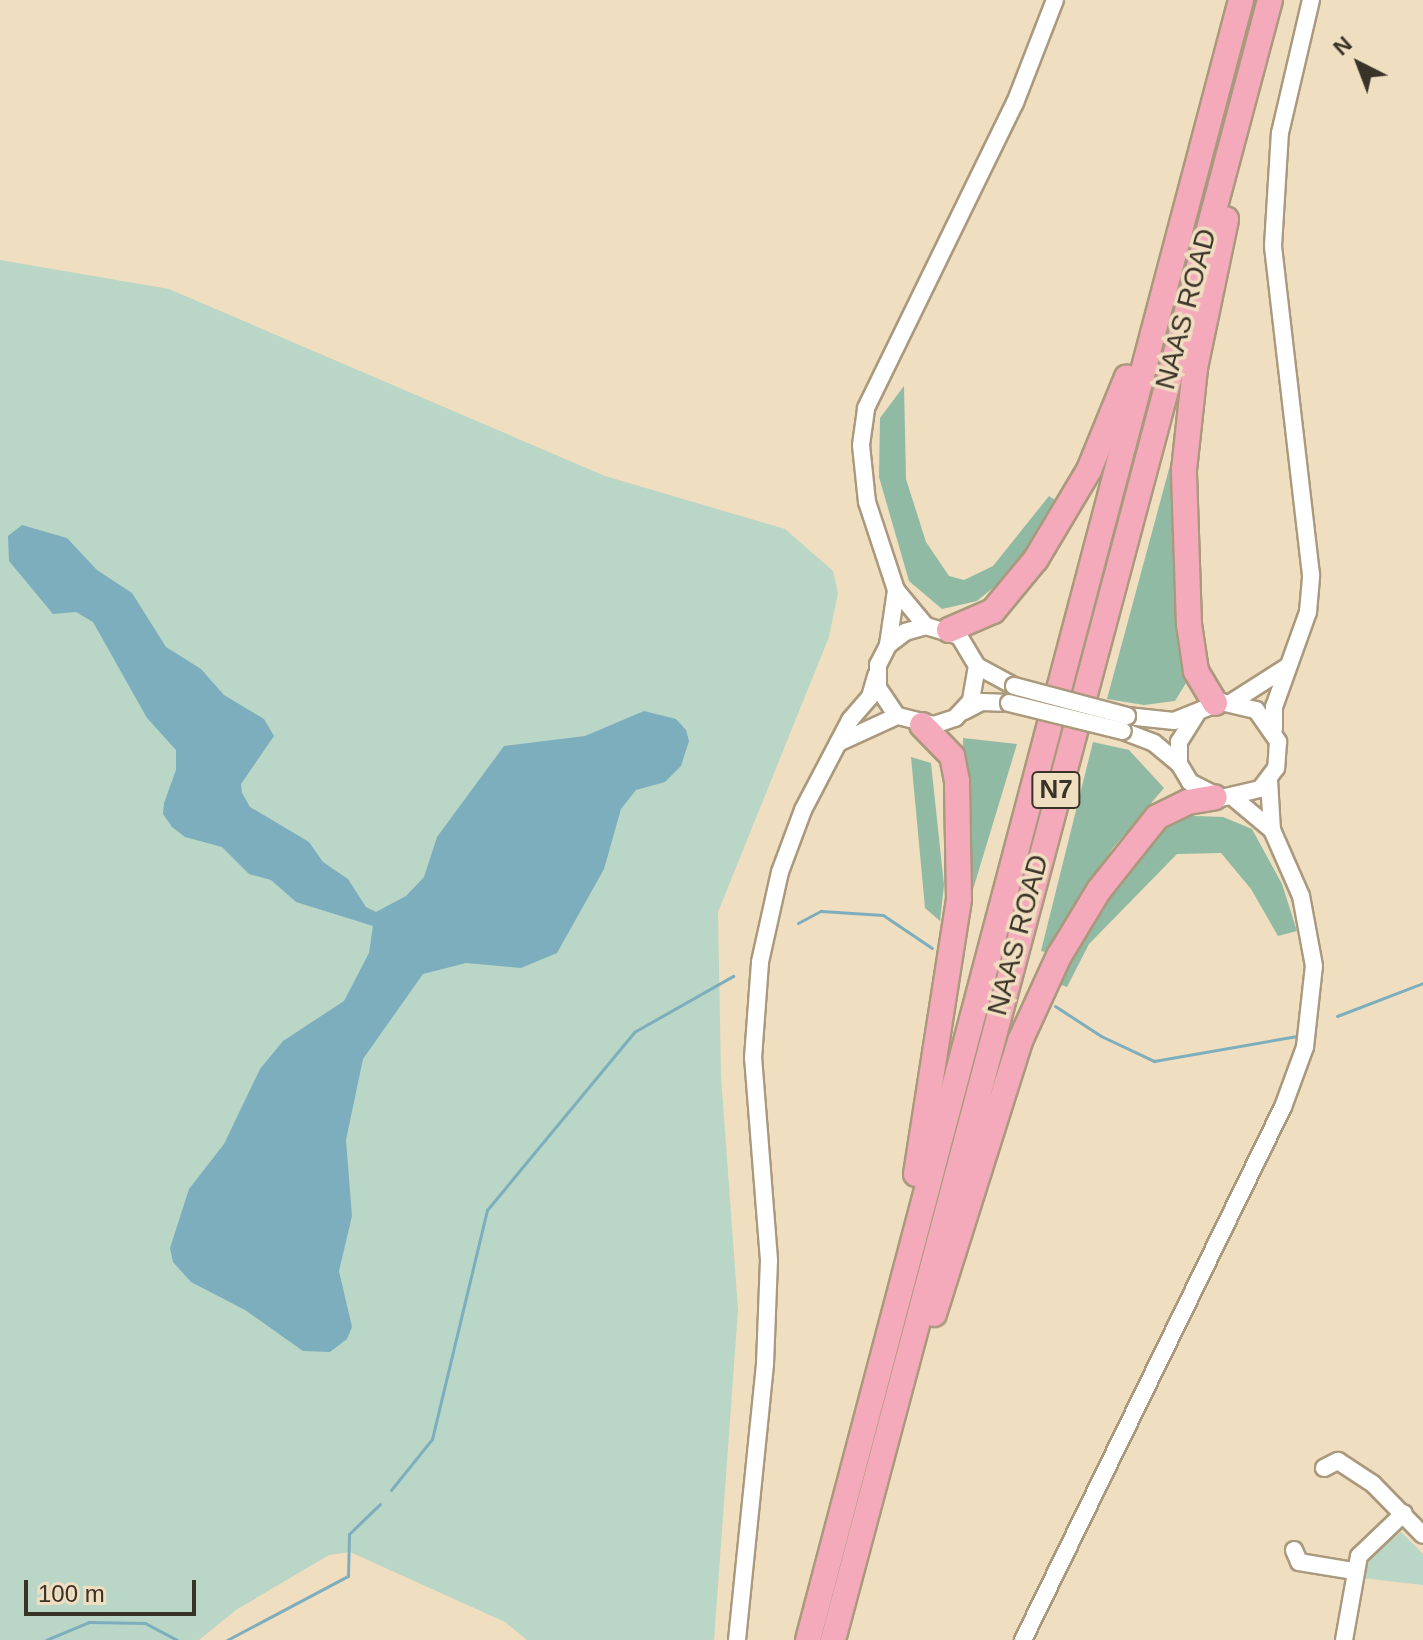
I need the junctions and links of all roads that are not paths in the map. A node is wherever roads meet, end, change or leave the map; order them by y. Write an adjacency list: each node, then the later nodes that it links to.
1 (1055, 0): 6 (street)
2 (1241, 0): 5 (highway, NAAS ROAD / N7)
3 (1273, 0): 12 (highway, N7); 28 (highway, NAAS ROAD / N7)
4 (1311, 0): 9 (street)
5 (1229, 46): 7 (highway, N7); 28 (highway, NAAS ROAD / N7)
6 (896, 590): 7 (street); 8 (street)
7 (937, 628): 8 (street); 10 (street)
8 (888, 645): 11 (street)
9 (1291, 663): 12 (street); 17 (street)
10 (977, 666): 13 (street); 15 (street, bridge)
11 (876, 676): 14 (street); 18 (street)
12 (1215, 706): 15 (street); 17 (street); 19 (street)
13 (963, 712): 15 (street, bridge); 16 (street)
14 (897, 716): 16 (street); 18 (street)
15 (1125, 723): 19 (street)
16 (922, 725): 28 (highway, N7)
17 (1274, 729): 20 (street)
18 (836, 744): 29 (street)
19 (1179, 764): 21 (street)
20 (1269, 780): 21 (street); 22 (street)
21 (1225, 798): 22 (street); 28 (highway, N7)
22 (1272, 830): 32 (street)
23 (1324, 1468): 24 (street)
24 (1404, 1513): 25 (street); 27 (street)
25 (1423, 1535)
26 (1294, 1550): 27 (street)
27 (1354, 1571): 33 (street)
28 (836, 1581): 30 (highway, NAAS ROAD / N7); 31 (highway, NAAS ROAD / N7)
29 (737, 1640)
30 (808, 1640)
31 (833, 1640)
32 (1023, 1640)
33 (1344, 1640)

